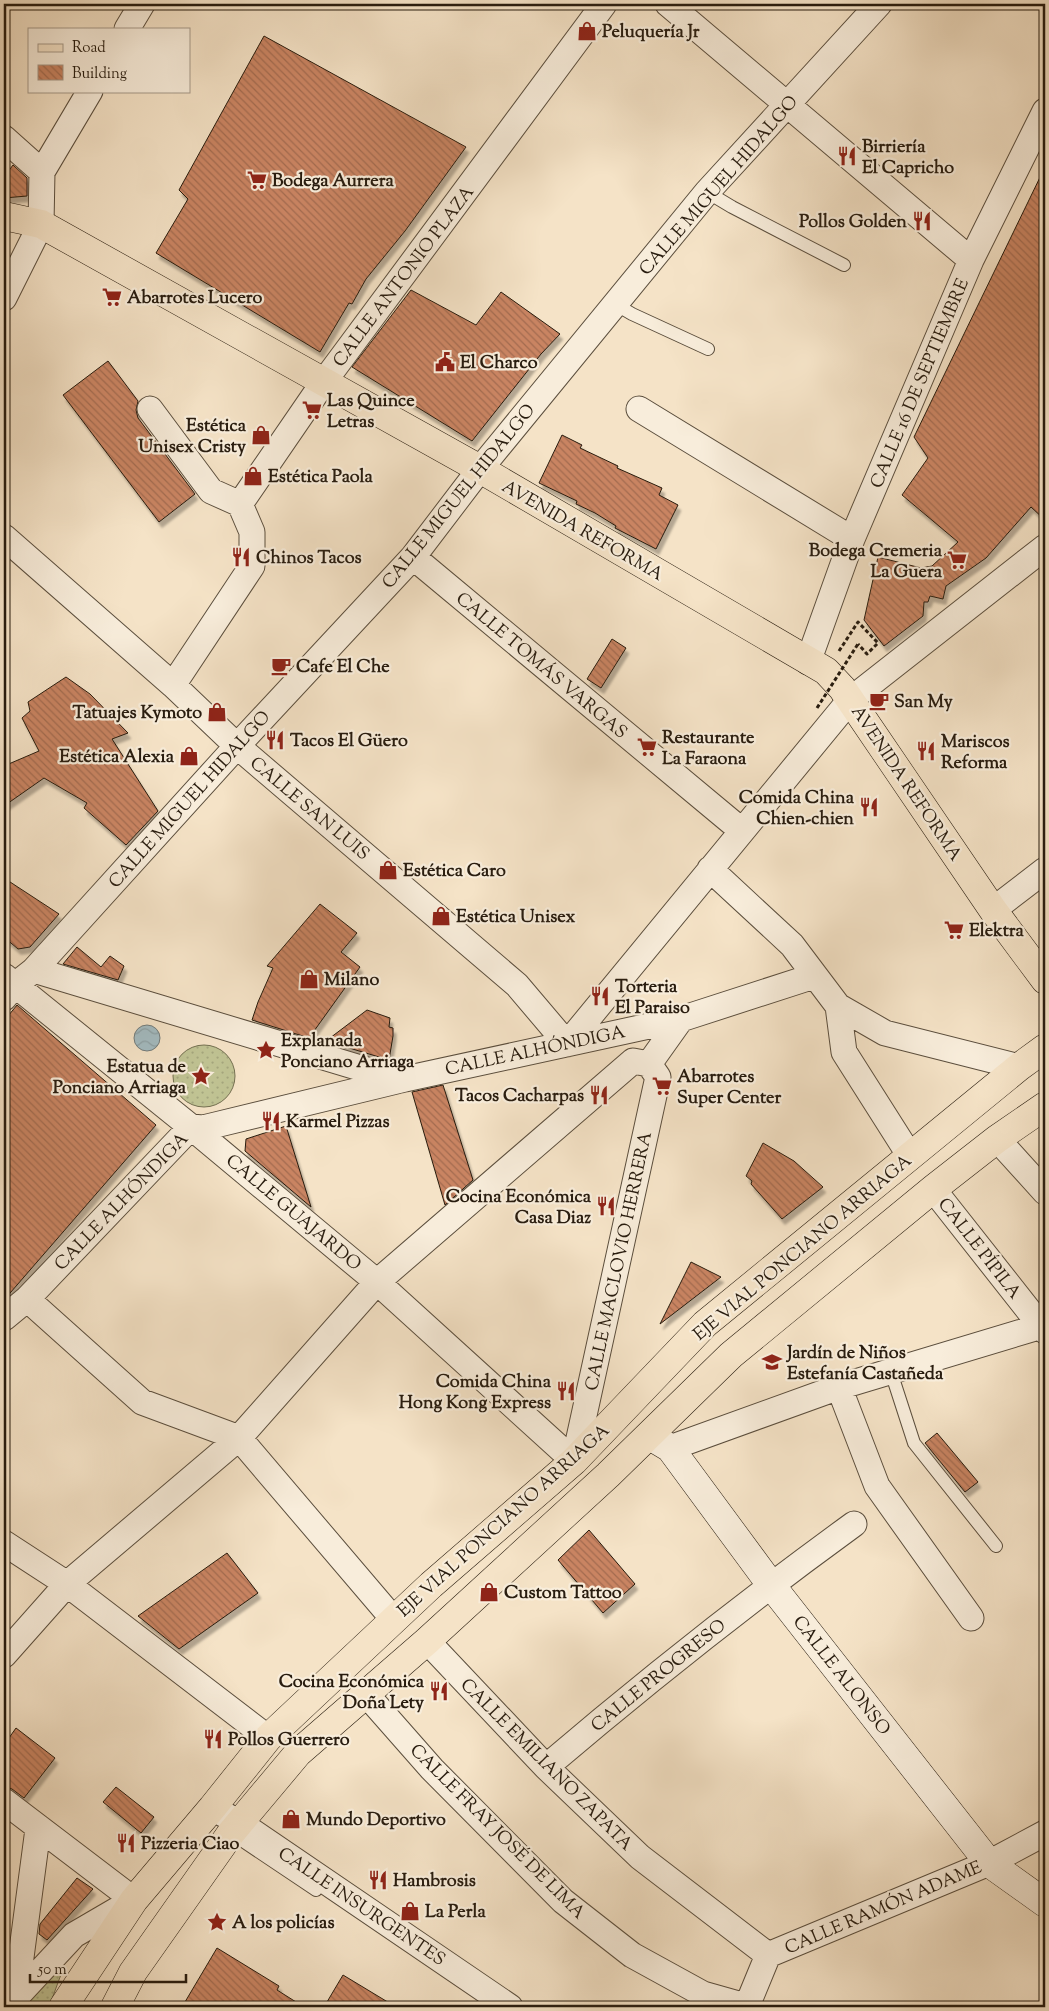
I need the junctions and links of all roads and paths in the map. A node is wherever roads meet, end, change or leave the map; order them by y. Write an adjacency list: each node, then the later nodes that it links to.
1 (142, 4): 5 (street)
2 (604, 4): 19 (street, CALLE ANTONIO PLAZA)
3 (668, 4): 7 (street)
4 (879, 4): 7 (street, CALLE MIGUEL HIDALGO)
5 (128, 28)
6 (89, 92): 10 (street)
7 (787, 106): 11 (street, CALLE MIGUEL HIDALGO); 14 (street)
8 (1045, 111): 14 (street, CALLE 16 DE SEPTIEMBRE)
9 (4, 138): 10 (street)
10 (42, 172): 13 (street)
11 (707, 192): 15 (lane); 17 (street, CALLE MIGUEL HIDALGO)
12 (4, 216): 13 (main road, AVENIDA REFORMA)
13 (41, 224): 16 (street); 19 (main road, AVENIDA REFORMA)
14 (971, 260): 25 (street, CALLE 16 DE SEPTIEMBRE)
15 (844, 265)
16 (4, 298)
17 (615, 304): 18 (lane); 22 (street, CALLE MIGUEL HIDALGO)
18 (708, 349)
19 (323, 383): 22 (main road, AVENIDA REFORMA); 23 (street, CALLE ANTONIO PLAZA)
20 (639, 409): 25 (street)
21 (150, 410): 23 (street)
22 (480, 469): 27 (street, CALLE MIGUEL HIDALGO); 28 (main road, AVENIDA REFORMA)
23 (240, 504): 29 (street)
24 (4, 537): 29 (street, CALLE SAN LUIS)
25 (852, 539): 28 (street, CALLE 16 DE SEPTIEMBRE)
26 (1045, 547): 30 (street)
27 (413, 557): 32 (street, CALLE MIGUEL HIDALGO); 33 (street, CALLE TOMÁS VARGAS)
28 (817, 666): 30 (main road, AVENIDA REFORMA); 31 (path, bridge)
29 (173, 686): 32 (street, CALLE SAN LUIS)
30 (850, 700): 33 (street); 36 (main road, AVENIDA REFORMA)
31 (817, 708)
32 (237, 746): 37 (street, CALLE MIGUEL HIDALGO); 43 (street, CALLE SAN LUIS)
33 (741, 830): 34 (street)
34 (710, 869): 38 (street); 43 (street)
35 (1045, 870): 36 (street)
36 (994, 910): 39 (main road, AVENIDA REFORMA)
37 (34, 970): 40 (street, CALLE MIGUEL HIDALGO); 47 (street, CALLE ALHÓNDIGA)
38 (814, 976): 41 (street); 42 (street, CALLE ALHÓNDIGA)
39 (1045, 980)
40 (7, 987): 49 (street, CALLE GUAJARDO)
41 (838, 1006): 46 (street); 51 (street)
42 (681, 1019): 43 (street, CALLE ALHÓNDIGA); 45 (street)
43 (567, 1044): 47 (street, CALLE ALHÓNDIGA)
44 (1045, 1048): 46 (main road, EJE VIAL PONCIANO ARRIAGA)
45 (649, 1064): 54 (street); 62 (street, CALLE MACLOVIO HERRERA)
46 (1018, 1067): 51 (main road, EJE VIAL PONCIANO ARRIAGA)
47 (400, 1080): 49 (street, CALLE ALHÓNDIGA)
48 (1045, 1106): 50 (main road, EJE VIAL PONCIANO ARRIAGA)
49 (191, 1127): 54 (street, CALLE GUAJARDO); 55 (street, CALLE ALHÓNDIGA)
50 (997, 1139): 52 (main road, EJE VIAL PONCIANO ARRIAGA); 53 (street)
51 (910, 1156): 62 (main road, EJE VIAL PONCIANO ARRIAGA)
52 (933, 1189): 57 (street, CALLE PÍPILA); 61 (main road, EJE VIAL PONCIANO ARRIAGA)
53 (1045, 1192)
54 (377, 1282): 60 (street); 62 (street, CALLE GUAJARDO)
55 (27, 1299): 56 (street, CALLE ALHÓNDIGA); 60 (street)
56 (4, 1318)
57 (1044, 1327): 58 (street)
58 (891, 1372): 59 (street); 65 (lane)
59 (839, 1388): 61 (street); 68 (street)
60 (238, 1438): 66 (street); 69 (street)
61 (660, 1442): 67 (street, CALLE ALONSO); 72 (main road, EJE VIAL PONCIANO ARRIAGA)
62 (574, 1461): 69 (main road, EJE VIAL PONCIANO ARRIAGA)
63 (854, 1524): 67 (street, CALLE PROGRESO)
64 (4, 1543): 66 (street)
65 (996, 1546)
66 (67, 1584): 73 (street); 75 (street)
67 (771, 1585): 76 (street, CALLE PROGRESO); 82 (street, CALLE ALONSO)
68 (971, 1618)
69 (394, 1620): 75 (main road, EJE VIAL PONCIANO ARRIAGA)
70 (1041, 1626): 71 (path)
71 (1045, 1632)
72 (427, 1641): 74 (main road, EJE VIAL PONCIANO ARRIAGA); 76 (street, CALLE EMILIANO ZAPATA)
73 (4, 1655)
74 (366, 1694): 79 (main road, EJE VIAL PONCIANO ARRIAGA); 90 (street, CALLE FRAY JOSÉ DE LIMA)
75 (268, 1738): 78 (main road, EJE VIAL PONCIANO ARRIAGA)
76 (546, 1767): 85 (street, CALLE EMILIANO ZAPATA)
77 (4, 1801): 80 (street)
78 (212, 1808): 79 (street, CALLE INSURGENTES); 83 (main road, EJE VIAL PONCIANO ARRIAGA)
79 (236, 1828): 87 (street, CALLE INSURGENTES); 89 (main road, EJE VIAL PONCIANO ARRIAGA)
80 (38, 1829): 83 (street); 86 (street)
81 (1045, 1833): 82 (street, CALLE RAMÓN ADAME)
82 (989, 1863): 84 (street, CALLE ALONSO); 85 (street, CALLE RAMÓN ADAME)
83 (134, 1900): 86 (street); 88 (main road, EJE VIAL PONCIANO ARRIAGA)
84 (1045, 1902)
85 (768, 1955): 90 (street, CALLE RAMÓN ADAME)
86 (12, 2001)
87 (498, 2005)
88 (63, 2007)
89 (115, 2007)
90 (748, 2007)

